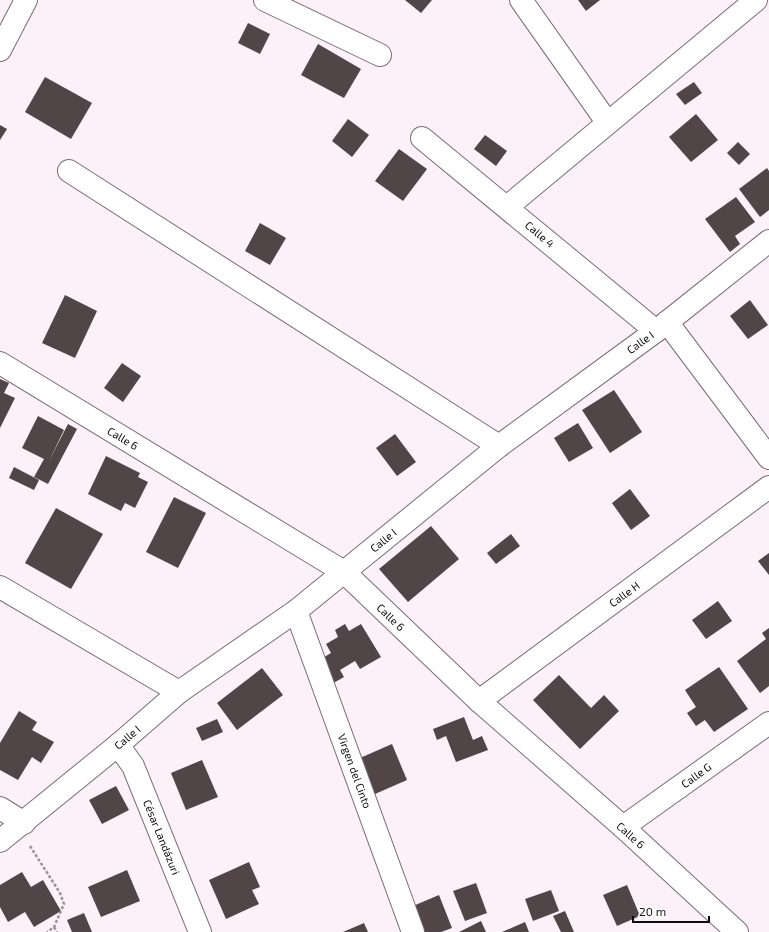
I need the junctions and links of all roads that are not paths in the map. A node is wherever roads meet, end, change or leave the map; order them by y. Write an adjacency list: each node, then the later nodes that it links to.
1 (26, 0): 5 (street)
2 (264, 0): 6 (street)
3 (521, 0): 7 (street)
4 (756, 0): 7 (street)
5 (0, 50)
6 (380, 55)
7 (607, 122): 10 (street)
8 (422, 138): 10 (street, Calle 4)
9 (69, 170): 14 (street)
10 (507, 207): 12 (street, Calle 4)
11 (769, 241): 12 (street, Calle I)
12 (661, 327): 14 (street, Calle I); 15 (street, Calle 4)
13 (0, 362): 17 (street, Calle 6)
14 (499, 446): 17 (street, Calle I)
15 (769, 458)
16 (769, 487): 21 (street, Calle H)
17 (344, 572): 19 (street, Calle I); 21 (street, Calle 6)
18 (0, 587): 20 (street)
19 (296, 611): 20 (street, Calle I); 29 (street, Virgen del Cinto)
20 (179, 692): 23 (street, Calle I)
21 (479, 701): 26 (street, Calle 6)
22 (769, 723): 26 (street, Calle G)
23 (118, 745): 25 (street, Calle I); 28 (street, César Landázuri)
24 (0, 808): 25 (street)
25 (21, 825): 27 (street, Calle I)
26 (623, 827): 30 (street, Calle 6)
27 (0, 841)
28 (200, 932)
29 (413, 932)
30 (737, 932)

